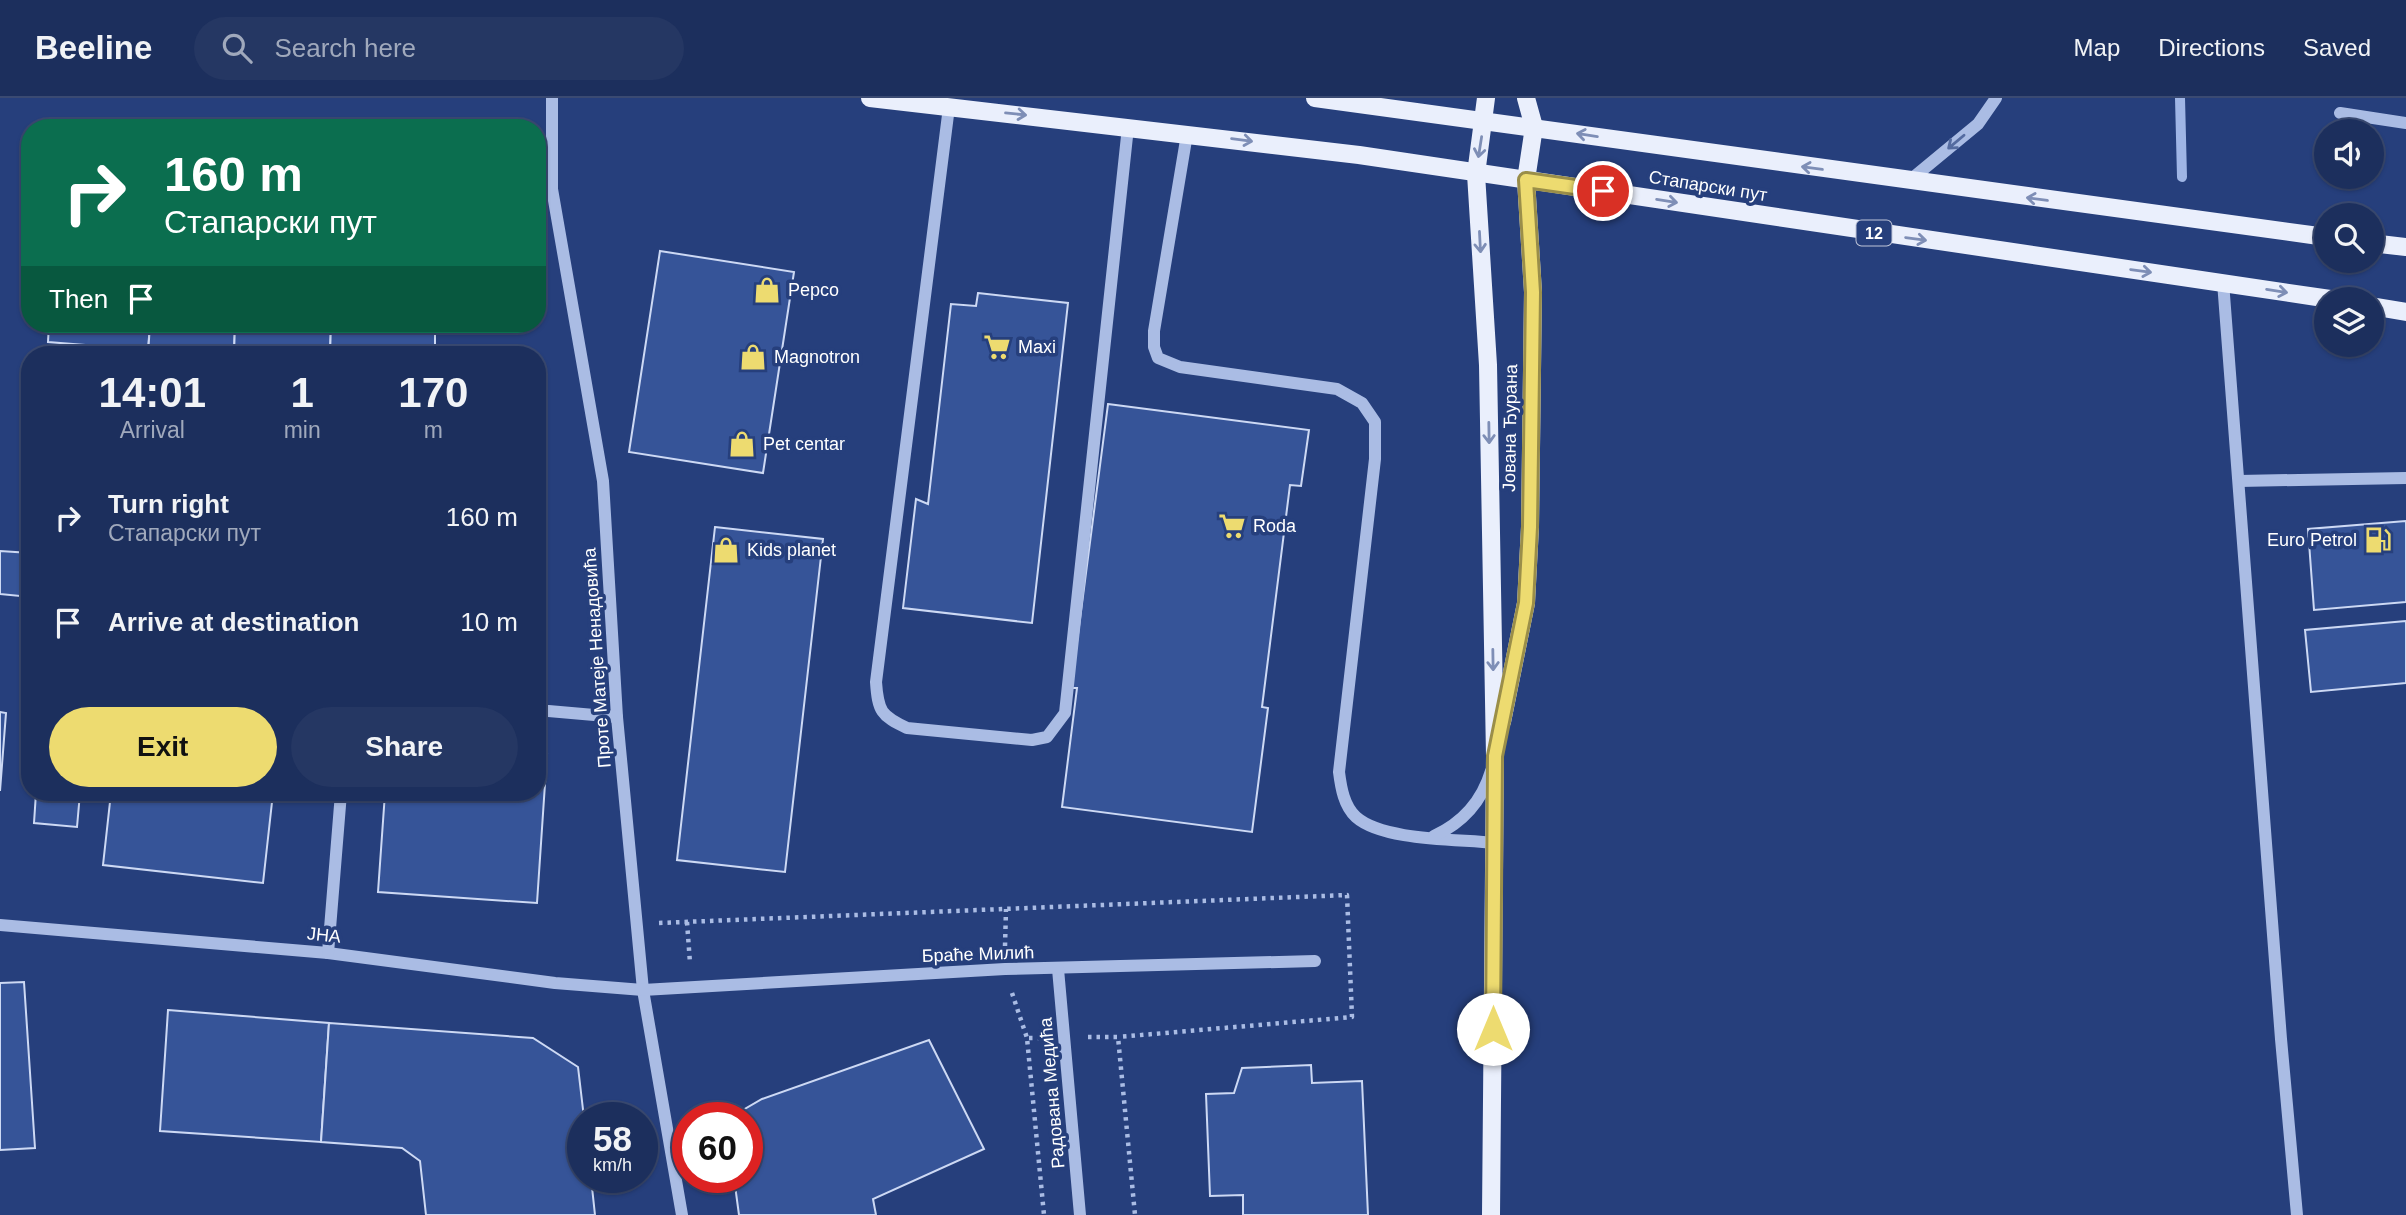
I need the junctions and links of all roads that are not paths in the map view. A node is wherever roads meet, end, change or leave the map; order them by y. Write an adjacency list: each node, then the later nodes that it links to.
1 (552, 98): 27 (street, Проте Матеје Ненадовића)
2 (870, 98): 7 (main road, Стапарски пут)
3 (1315, 98): 9 (main road, Стапарски пут)
4 (1486, 98): 9 (main road, Јована Ђурана)
5 (1526, 98): 12 (main road, Јована Ђурана)
6 (1996, 98): 16 (street, one-way to 16)
7 (948, 107): 11 (main road, Стапарски пут, one-way to 11); 11 (street)
8 (2340, 113): 10 (street)
9 (1484, 120): 12 (main road, Стапарски пут); 14 (main road, Јована Ђурана, one-way to 14)
10 (2406, 123)
11 (1128, 127): 13 (main road, Стапарски пут)
12 (1534, 127): 15 (main road, Јована Ђурана); 16 (main road, Стапарски пут, one-way to 12)
13 (1187, 134): 14 (main road, Стапарски пут, one-way to 14); 30 (street)
14 (1476, 173): 15 (main road, Стапарски пут / 12); 28 (main road, Јована Ђурана, one-way to 28)
15 (1526, 180): 20 (main road, Стапарски пут / 12, one-way to 20); 28 (main road, Јована Ђурана)
16 (1909, 181): 17 (main road, Стапарски пут, one-way to 16)
17 (2314, 235)
18 (2384, 244): 19 (main road)
19 (2406, 247)
20 (2223, 282): 21 (main road, Стапарски пут / 12, one-way to 21); 25 (street)
21 (2314, 296)
22 (2384, 308): 23 (main road)
23 (2406, 312)
24 (2406, 478): 25 (street)
25 (2239, 481): 40 (street)
26 (546, 711): 27 (street)
27 (617, 717): 36 (street, Проте Матеје Ненадовића)
28 (1495, 756): 30 (street); 31 (main road, Јована Ђурана)
29 (340, 801): 33 (street)
30 (1433, 836): 31 (street)
31 (1494, 843): 39 (main road, Јована Ђурана)
32 (0, 925): 33 (street, ЈНА)
33 (328, 953): 36 (street, ЈНА)
34 (1315, 961): 35 (street, Браће Милић)
35 (1058, 969): 36 (street, Браће Милић); 38 (street, Радована Медића)
36 (643, 990): 37 (street, Проте Матеје Ненадовића)
37 (682, 1215)
38 (1080, 1215)
39 (1492, 1215)
40 (2297, 1215)

